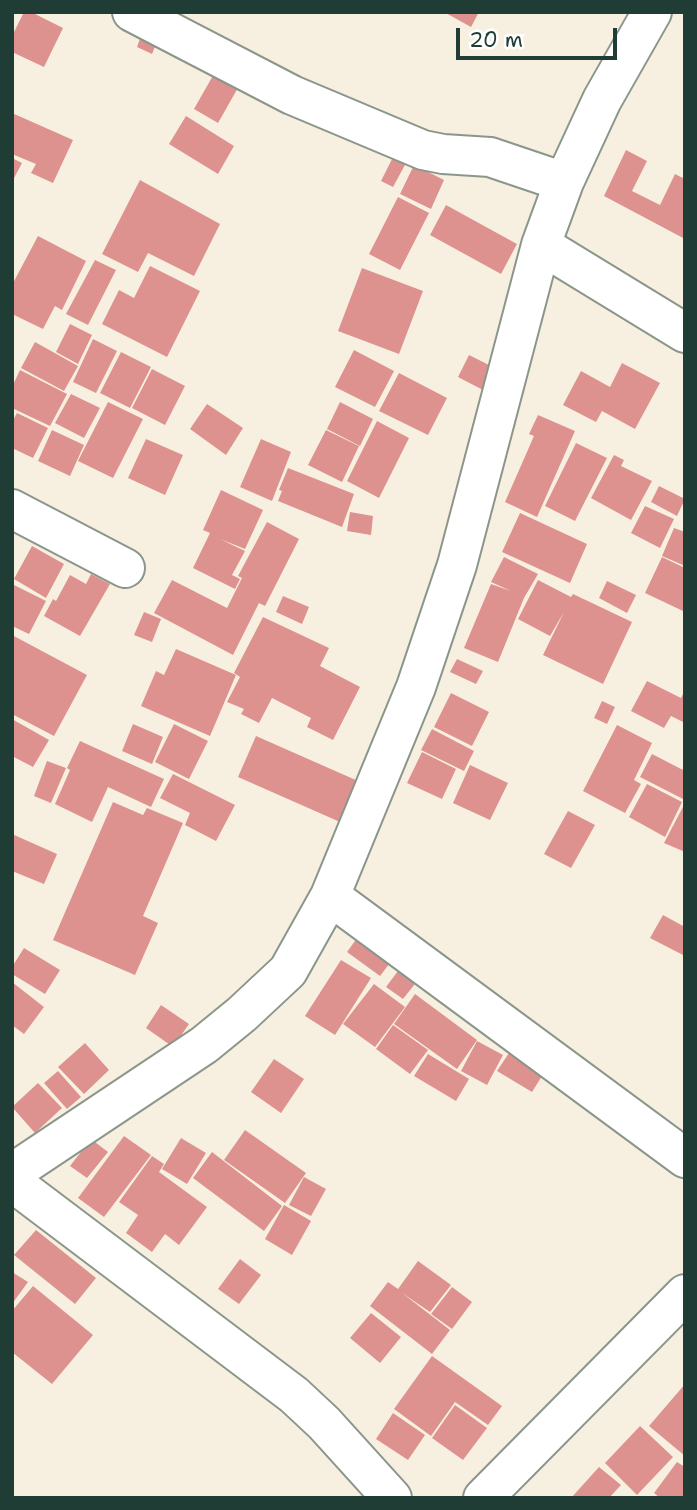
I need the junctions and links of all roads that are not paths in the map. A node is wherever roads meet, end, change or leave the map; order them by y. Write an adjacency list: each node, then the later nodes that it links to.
1 (132, 12): 3 (street)
2 (652, 12): 3 (street)
3 (564, 183): 4 (street)
4 (541, 245): 5 (street); 8 (street)
5 (685, 333)
6 (14, 516): 7 (street)
7 (125, 568)
8 (330, 896): 9 (street); 10 (street)
9 (685, 1158)
10 (12, 1173)
11 (12, 1182): 13 (street)
12 (685, 1294): 14 (street)
13 (392, 1498)
14 (483, 1498)

